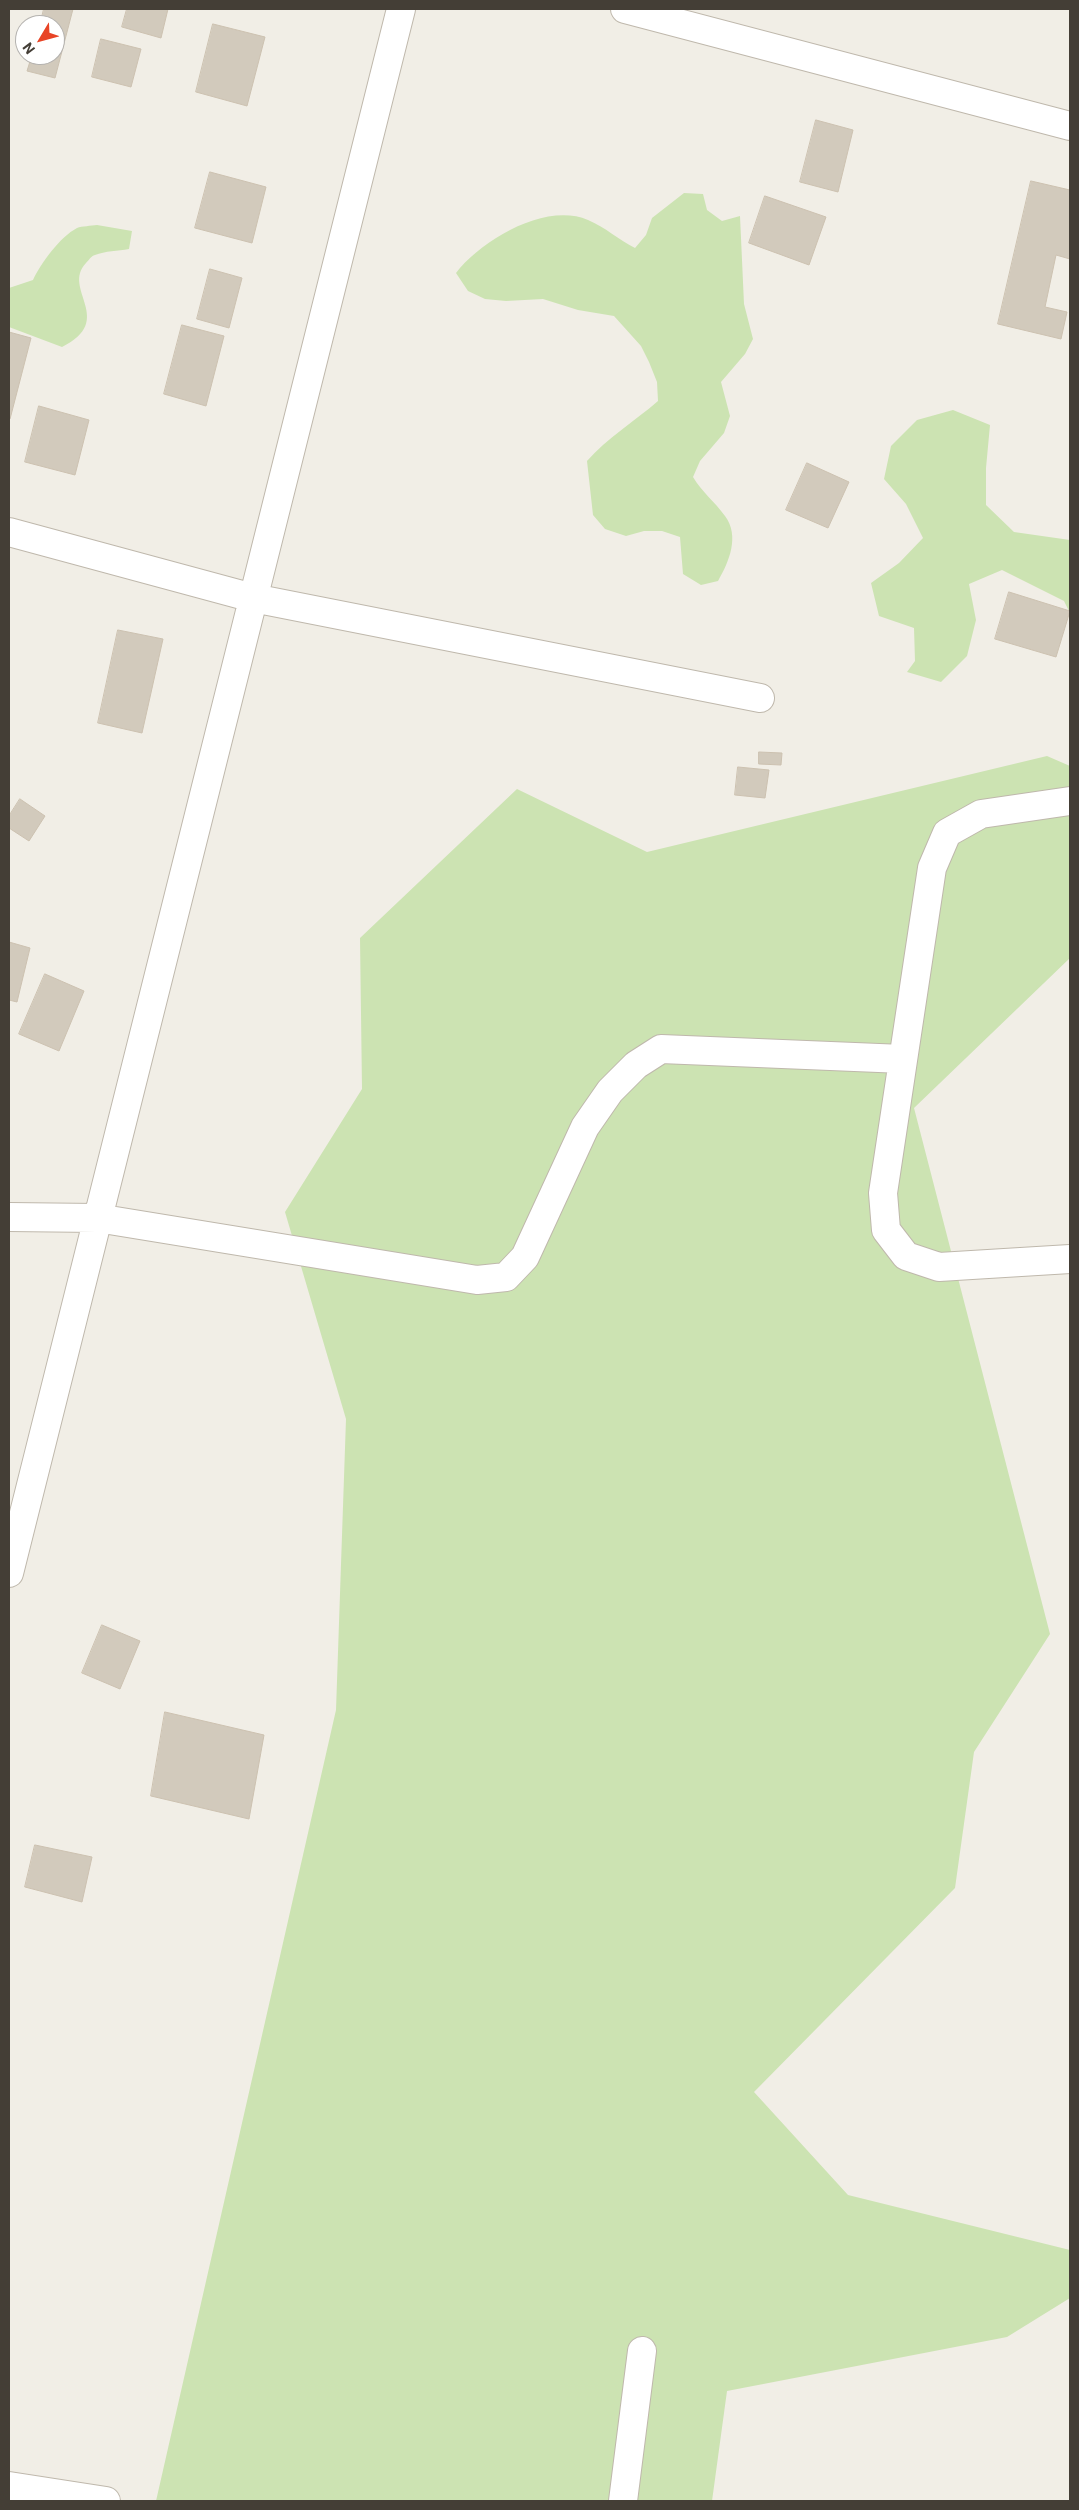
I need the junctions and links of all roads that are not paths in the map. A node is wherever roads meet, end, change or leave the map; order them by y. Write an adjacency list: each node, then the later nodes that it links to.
1 (401, 9): 5 (street)
2 (626, 9): 3 (street)
3 (1070, 126)
4 (9, 532): 5 (street)
5 (253, 598): 6 (street); 10 (street)
6 (760, 698)
7 (1070, 801): 8 (street)
8 (903, 1059): 10 (street); 11 (street)
9 (9, 1217): 10 (street)
10 (98, 1218): 12 (street)
11 (1070, 1259)
12 (9, 1573)
13 (642, 2351): 16 (street)
14 (9, 2486): 15 (street)
15 (106, 2501)
16 (623, 2501)

